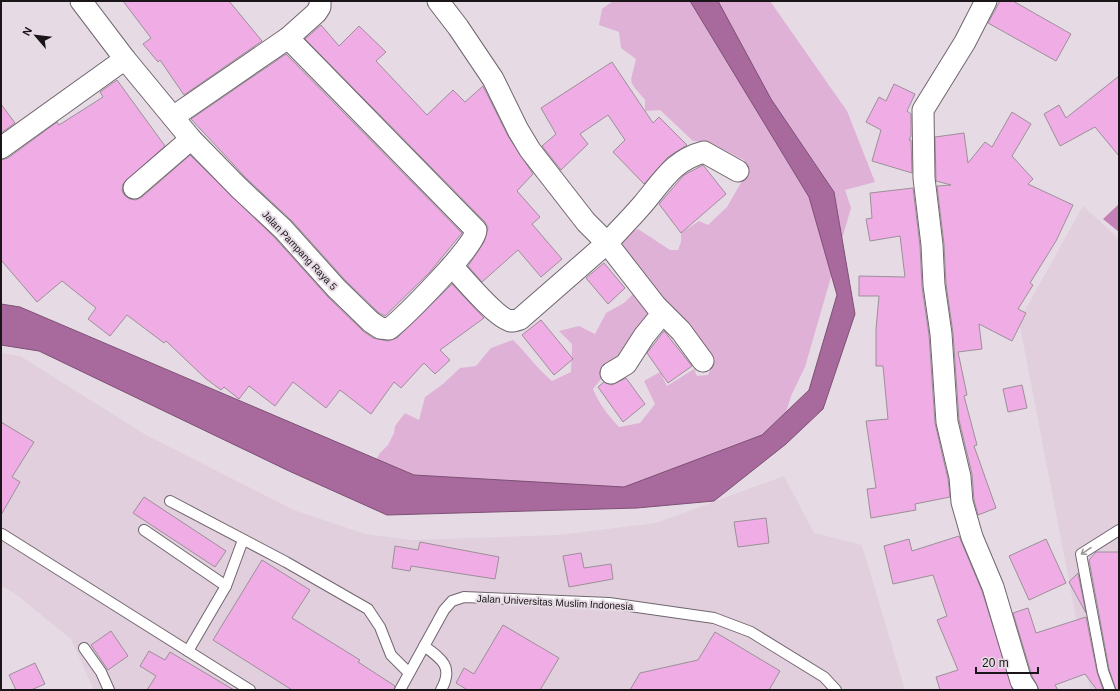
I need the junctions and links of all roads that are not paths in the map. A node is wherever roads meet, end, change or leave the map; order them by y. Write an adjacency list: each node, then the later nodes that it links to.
1 (81, 1): 6 (street, Jalan Pampang Raya 5)
2 (320, 1): 5 (street)
3 (438, 1): 12 (street)
4 (986, 1): 32 (street)
5 (288, 38): 7 (street); 13 (street, Jalan Pampang Raya 5)
6 (125, 59): 7 (street, Jalan Pampang Raya 5); 9 (street)
7 (173, 117): 8 (street, Jalan Pampang Raya 5)
8 (192, 139): 11 (street); 13 (street, Jalan Pampang Raya 5)
9 (1, 148)
10 (738, 171): 12 (street)
11 (134, 188)
12 (607, 243): 13 (street); 14 (street)
13 (452, 266)
14 (662, 314): 15 (street); 16 (street)
15 (703, 361)
16 (611, 372)
17 (170, 501): 21 (lane)
18 (144, 530): 22 (lane)
19 (1119, 530): 33 (lane, one-way to 33)
20 (2, 534): 25 (lane)
21 (243, 540): 22 (lane); 26 (lane)
22 (226, 586): 25 (lane)
23 (424, 646): 26 (lane, Jalan Universitas Muslim Indonesia); 30 (lane); 31 (lane, Jalan Universitas Muslim Indonesia)
24 (84, 648): 27 (lane)
25 (188, 651): 28 (lane)
26 (409, 673): 29 (lane, Jalan Universitas Muslim Indonesia)
27 (109, 690)
28 (250, 690)
29 (400, 690)
30 (441, 690)
31 (836, 690)
32 (1027, 690)
33 (1110, 690)

